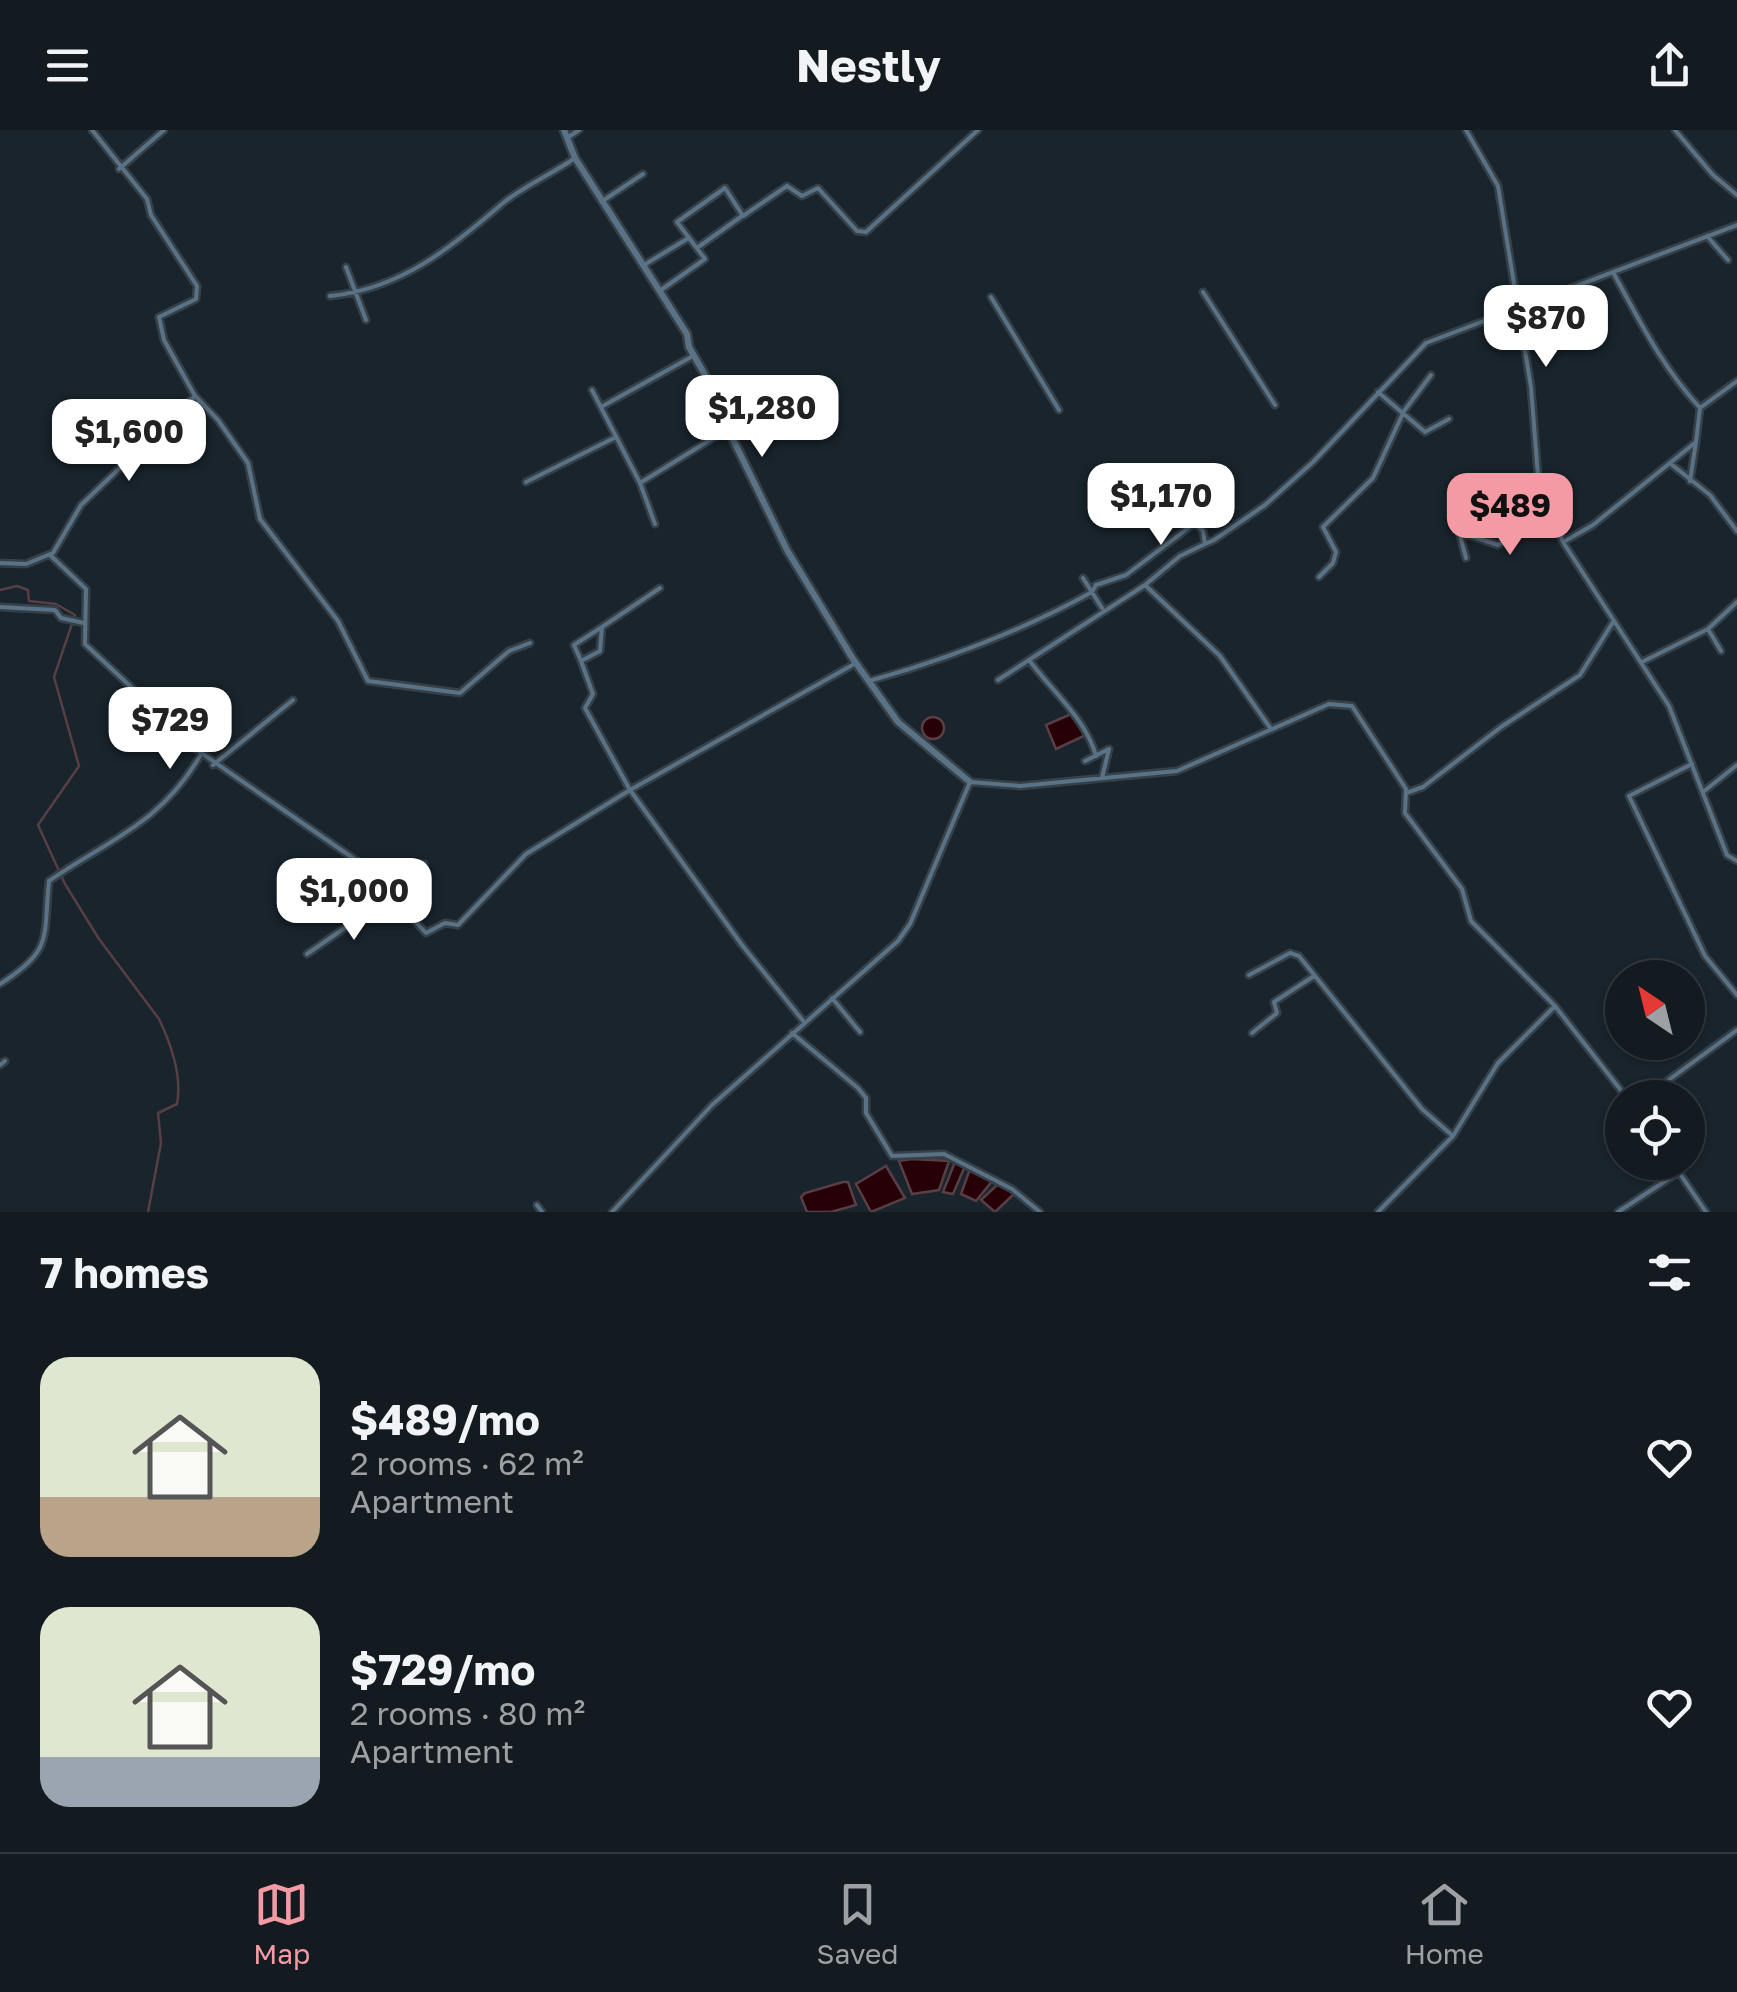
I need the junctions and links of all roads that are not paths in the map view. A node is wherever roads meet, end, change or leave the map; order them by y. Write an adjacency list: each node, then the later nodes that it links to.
1 (92, 130): 9 (street)
2 (164, 130): 9 (street)
3 (579, 130): 7 (street)
4 (978, 130): 13 (street)
5 (1466, 130): 27 (street)
6 (1676, 130): 11 (street)
7 (566, 134): 8 (street)
8 (575, 158): 12 (street); 23 (street)
9 (119, 169): 34 (street)
10 (643, 174): 12 (street)
11 (1737, 195)
12 (604, 200): 19 (street)
13 (742, 216): 16 (street); 17 (street)
14 (1737, 225): 15 (street)
15 (1707, 236): 18 (street); 21 (street)
16 (687, 239): 17 (street); 19 (street)
17 (695, 248): 22 (street)
18 (1728, 260)
19 (644, 265): 22 (street)
20 (346, 267): 23 (street)
21 (1613, 274): 27 (street); 37 (street)
22 (660, 290): 29 (street)
23 (354, 292): 25 (street); 28 (street)
24 (1203, 292): 35 (street)
25 (330, 296)
26 (991, 296): 38 (street)
27 (1519, 307): 33 (street); 49 (street)
28 (366, 320)
29 (694, 356): 36 (street); 41 (street)
30 (1431, 376): 39 (street)
31 (1737, 381): 37 (street)
32 (592, 390): 36 (street)
33 (1378, 392): 39 (street); 54 (street)
34 (195, 396): 55 (street); 70 (street)
35 (1275, 405)
36 (601, 406): 42 (street)
37 (1700, 408): 43 (street)
38 (1059, 410)
39 (1403, 416): 40 (street); 58 (street)
40 (1449, 419)
41 (728, 429): 47 (street); 75 (street)
42 (616, 437): 46 (street); 47 (street)
43 (1696, 442): 44 (street); 45 (street)
44 (1671, 464): 45 (street); 53 (street)
45 (1690, 480): 51 (street)
46 (526, 482)
47 (640, 483): 50 (street)
48 (1461, 500): 52 (street)
49 (1551, 512): 52 (street); 53 (street)
50 (655, 524)
51 (1737, 530)
52 (1459, 532): 56 (street)
53 (1563, 542): 66 (street)
54 (1205, 544): 60 (street); 62 (street)
55 (50, 555): 57 (street); 67 (street)
56 (1466, 558)
57 (0, 563)
58 (1319, 577)
59 (1083, 578): 62 (street)
60 (1145, 586): 65 (street); 79 (street)
61 (660, 588): 68 (street)
62 (1092, 592): 65 (street); 77 (street)
63 (1737, 602): 69 (street)
64 (0, 607): 67 (street)
65 (1102, 610): 73 (street)
66 (1613, 622): 74 (street); 90 (street)
67 (84, 623): 80 (street)
68 (602, 627): 72 (street); 72 (street)
69 (1708, 629): 71 (street); 74 (street)
70 (530, 643)
71 (1721, 651)
72 (581, 660): 88 (street)
73 (1029, 660): 76 (street); 81 (street)
74 (1642, 662): 83 (street)
75 (856, 663): 77 (street); 88 (street)
76 (998, 680)
77 (869, 681): 87 (street)
78 (293, 700): 85 (street)
79 (1271, 729): 86 (street); 90 (street)
80 (200, 756): 85 (street); 98 (street)
81 (1096, 756): 82 (street); 86 (street)
82 (1086, 761)
83 (1692, 764): 89 (street); 99 (street)
84 (1737, 765): 89 (street)
85 (213, 766): 93 (street)
86 (1102, 778): 87 (street)
87 (970, 782): 100 (street)
88 (630, 790): 94 (street); 102 (street)
89 (1703, 792): 91 (street)
90 (1406, 793): 101 (street)
91 (1737, 861)
92 (424, 864): 93 (street)
93 (373, 874): 94 (street)
94 (391, 896): 95 (street)
95 (307, 954)
96 (1249, 976): 97 (street)
97 (1314, 976): 106 (street); 109 (street)
98 (0, 984)
99 (1737, 995)
100 (832, 998): 102 (street); 104 (street)
101 (1555, 1006): 107 (street); 109 (street)
102 (804, 1022): 105 (street)
103 (1737, 1030): 108 (street)
104 (860, 1032)
105 (792, 1033): 114 (street); 115 (street)
106 (1252, 1033)
107 (1612, 1080)
108 (1669, 1080)
109 (1453, 1136): 116 (street)
110 (1667, 1180): 117 (street)
111 (1684, 1180): 118 (street)
112 (537, 1205): 113 (street)
113 (542, 1212)
114 (612, 1212)
115 (1040, 1212)
116 (1378, 1212)
117 (1618, 1212)
118 (1706, 1212)

